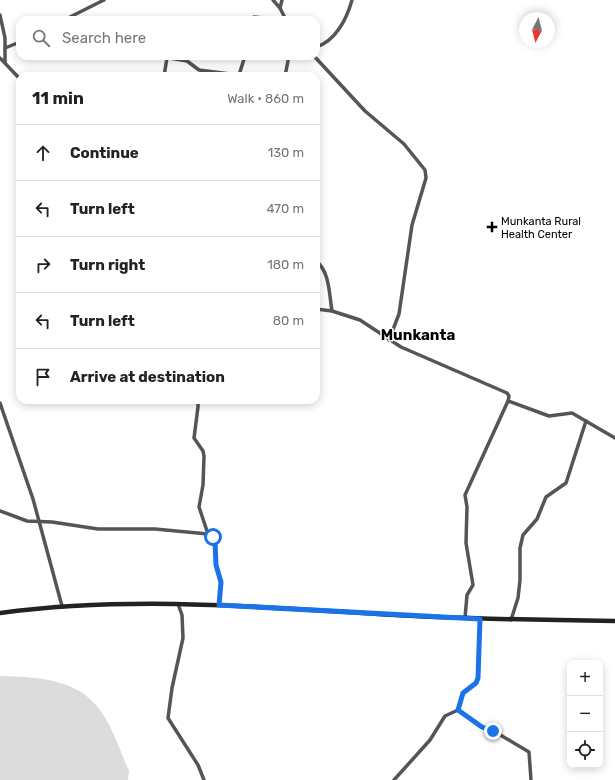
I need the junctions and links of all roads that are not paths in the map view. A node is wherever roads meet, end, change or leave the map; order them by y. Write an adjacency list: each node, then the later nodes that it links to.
1 (104, 0): 7 (street)
2 (273, 0): 5 (street)
3 (282, 0): 5 (street)
4 (352, 0): 10 (street)
5 (280, 8): 8 (street)
6 (0, 15): 11 (street)
7 (72, 16)
8 (284, 16)
9 (16, 44): 11 (street)
10 (320, 45)
11 (5, 48): 18 (street)
12 (0, 58): 18 (street)
13 (167, 60): 19 (street)
14 (178, 60): 20 (street)
15 (244, 60): 21 (street)
16 (288, 60): 22 (street)
17 (318, 60): 27 (street)
18 (5, 62): 23 (street)
19 (165, 72)
20 (215, 72)
21 (240, 72)
22 (286, 72)
23 (16, 74)
24 (320, 264): 26 (street)
25 (320, 310): 26 (street)
26 (332, 311): 27 (street)
27 (389, 340): 28 (street)
28 (508, 401): 31 (street); 40 (street)
29 (0, 403): 34 (street)
30 (198, 404): 35 (street)
31 (586, 421): 32 (street); 42 (street)
32 (615, 438)
33 (0, 511): 34 (street)
34 (39, 522): 35 (street); 38 (street)
35 (208, 534): 37 (street)
36 (178, 604): 37 (main road); 38 (main road); 45 (street)
37 (219, 605): 40 (main road)
38 (62, 606): 39 (main road)
39 (0, 613)
40 (465, 618): 41 (main road)
41 (480, 619): 42 (main road); 44 (street)
42 (511, 620): 43 (main road)
43 (615, 621)
44 (458, 710): 46 (street); 47 (street)
45 (204, 780)
46 (394, 780)
47 (531, 780)

